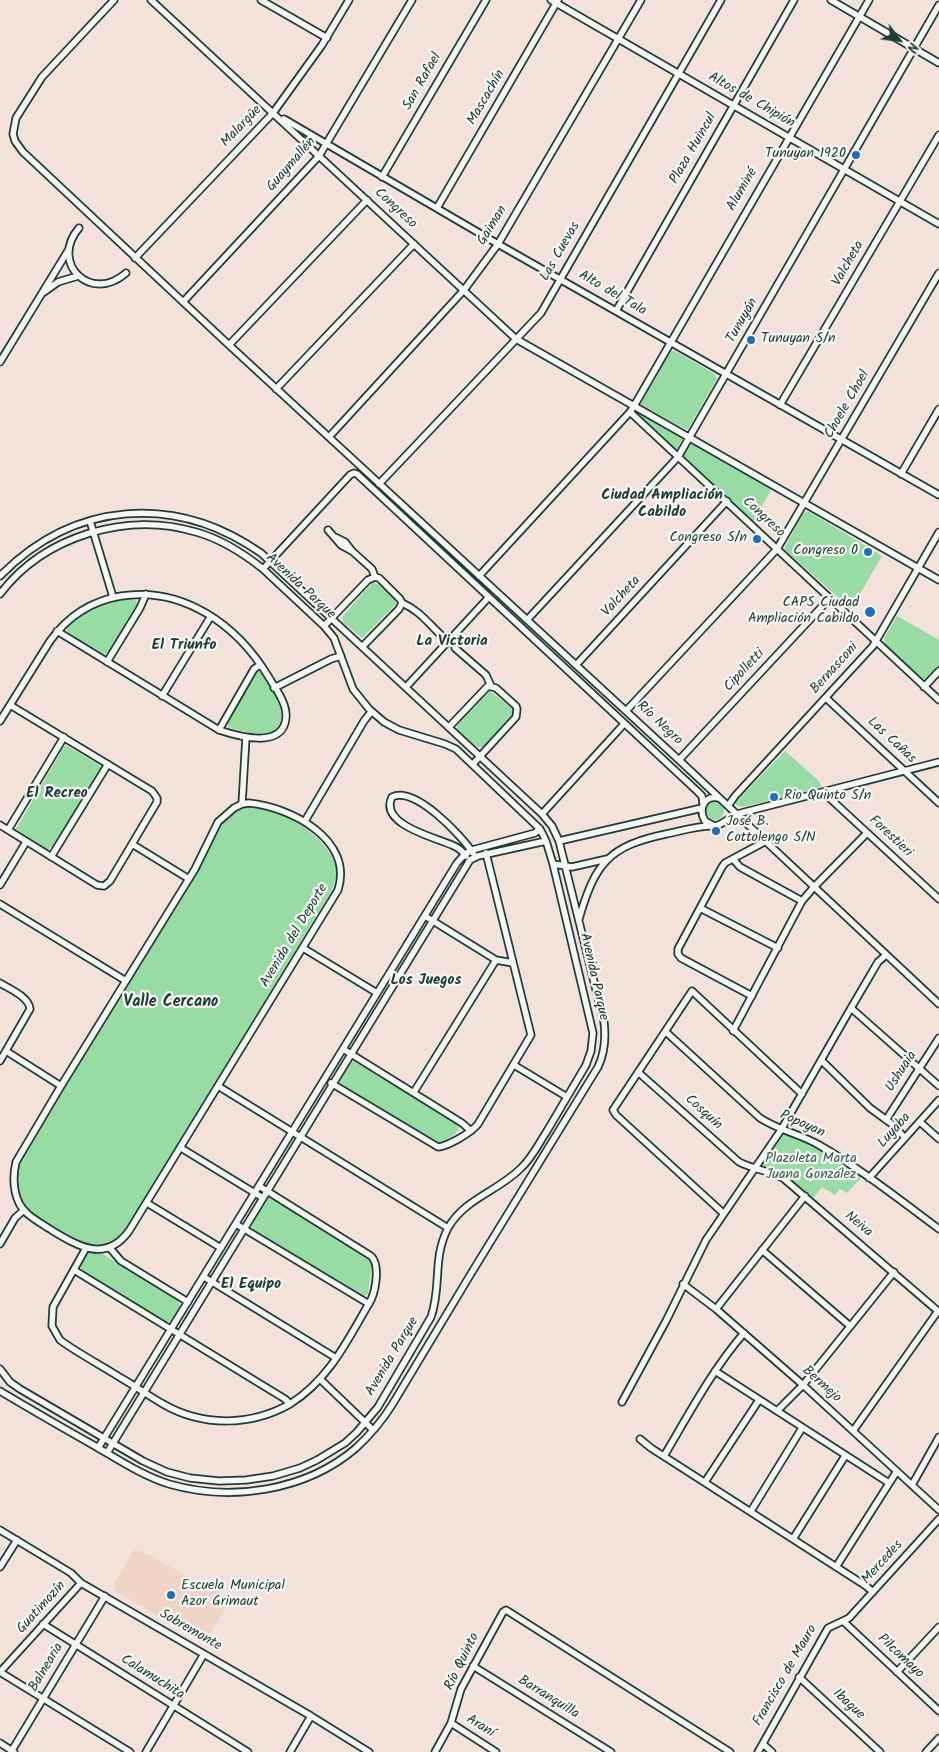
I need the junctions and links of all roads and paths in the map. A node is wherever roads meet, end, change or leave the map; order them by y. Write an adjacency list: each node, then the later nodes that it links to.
1 (114, 0): 38 (street, Río Negro)
2 (151, 0): 23 (street, Congreso)
3 (261, 0): 15 (street)
4 (277, 0): 15 (street)
5 (349, 0): 17 (street, Malargüe)
6 (412, 0): 26 (street, Guaymallén)
7 (486, 0): 29 (street, San Rafael)
8 (640, 0): 18 (street, Gaiman)
9 (721, 0): 21 (street, Las Cuevas)
10 (794, 0): 22 (street, Plaza Huincul)
11 (831, 0): 16 (street)
12 (869, 0): 16 (street, Aluminé)
13 (555, 1): 18 (street, Altos de Chipión); 32 (street, Mascachín)
14 (939, 5): 19 (street, Tunuyán)
15 (273, 7): 17 (street)
16 (860, 17): 19 (street); 25 (street, Aluminé)
17 (327, 38): 23 (street, Malargüe)
18 (618, 39): 21 (street, Altos de Chipión); 36 (street, Gaiman)
19 (914, 48): 20 (street); 28 (street, Tunuyán)
20 (939, 63)
21 (679, 74): 22 (street, Altos de Chipión); 42 (street, Las Cuevas)
22 (733, 105): 25 (street, Altos de Chipión); 46 (street, Plaza Huincul)
23 (273, 113): 26 (street, Alto del Tala); 27 (street, Congreso); 38 (street, Malargüe)
24 (939, 135): 31 (street, Valcheta)
25 (788, 137): 28 (street, Altos de Chipión); 48 (street, Aluminé)
26 (327, 145): 27 (street, Guaymallén); 29 (street, Alto del Tala)
27 (319, 156): 30 (street, Congreso); 45 (street, Guaymallén)
28 (844, 169): 31 (street, Altos de Chipión); 51 (street, Tunuyán)
29 (382, 177): 32 (street, Alto del Tala)
30 (367, 200): 35 (street, Congreso); 49 (street)
31 (900, 201): 33 (street, Altos de Chipión); 53 (street, Valcheta)
32 (437, 208): 36 (street, Alto del Tala)
33 (939, 224)
34 (80, 228): 37 (street)
35 (414, 244): 43 (street, Congreso); 52 (street)
36 (498, 244): 42 (street, Alto del Tala); 43 (street, Gaiman)
37 (69, 248): 41 (street); 44 (street)
38 (134, 258): 45 (street, Río Negro)
39 (126, 273): 41 (street)
40 (939, 273): 59 (street, Choele Choel)
41 (78, 276): 44 (street)
42 (560, 279): 46 (street, Alto del Tala); 47 (street, Las Cuevas)
43 (464, 290): 47 (street, Congreso); 57 (street, Gaiman)
44 (42, 293): 50 (street)
45 (183, 302): 49 (street, Río Negro)
46 (616, 311): 48 (street, Alto del Tala)
47 (516, 339): 54 (street, Congreso); 62 (street, Las Cuevas)
48 (670, 342): 51 (street, Alto del Tala); 54 (street, Aluminé)
49 (229, 346): 52 (street, Río Negro)
50 (0, 362)
51 (727, 374): 53 (street, Alto del Tala); 58 (street, Tunuyán)
52 (276, 389): 57 (street, Río Negro)
53 (780, 405): 59 (street, Alto del Tala)
54 (634, 406): 56 (street); 58 (street, Congreso)
55 (939, 409): 61 (street)
56 (630, 412): 60 (street, Congreso); 75 (street)
57 (329, 437): 62 (street, Río Negro)
58 (691, 437): 60 (street, Tunuyán); 65 (street, Congreso)
59 (842, 440): 61 (street, Alto del Tala); 65 (street, Choele Choel)
60 (678, 457): 64 (street, Congreso); 86 (street, Tunuyán)
61 (902, 474): 63 (street, Alto del Tala)
62 (379, 484): 75 (street, Río Negro)
63 (939, 495)
64 (727, 501): 70 (street, Congreso); 96 (street, Valcheta)
65 (805, 503): 70 (street, Choele Choel); 72 (street, Congreso)
66 (90, 521): 68 (street); 71 (street, Avenida Parque); 74 (street, Avenida Parque)
67 (328, 530): 76 (street)
68 (94, 531): 73 (street, Avenida Parque); 78 (street, Avenida Parque); 81 (street)
69 (939, 532): 72 (street, Bernasconi)
70 (777, 549): 82 (street, Congreso); 107 (street, Choele Choel)
71 (270, 561): 73 (street); 80 (street, Río Negro); 85 (street, Avenida Parque)
72 (918, 568): 77 (street, Congreso); 90 (street, Bernasconi)
73 (263, 569): 87 (street, Avenida Parque)
74 (0, 576)
75 (479, 576): 86 (street, Río Negro)
76 (375, 577): 83 (street); 85 (street)
77 (939, 580)
78 (0, 594)
79 (146, 594): 81 (street); 84 (street); 94 (street)
80 (488, 597): 99 (street); 109 (street, Río Negro)
81 (113, 598): 88 (street)
82 (830, 598): 90 (street, Congreso); 115 (street, Cipolletti)
83 (402, 604): 89 (street); 91 (street)
84 (211, 616): 95 (street); 102 (street)
85 (332, 618): 87 (street); 91 (street, Avenida Parque)
86 (527, 620): 96 (street, Río Negro)
87 (324, 626): 93 (street, Avenida Parque)
88 (57, 631): 94 (street); 105 (street)
89 (442, 636)
90 (876, 642): 100 (street, Congreso); 103 (street, Bernasconi)
91 (362, 646): 99 (street, Avenida Parque)
92 (456, 648): 98 (street)
93 (341, 656): 101 (street); 106 (street, Avenida Parque)
94 (107, 662): 102 (street)
95 (260, 665): 101 (street); 111 (street)
96 (576, 665): 107 (street, Río Negro)
97 (939, 671): 100 (street)
98 (491, 686): 110 (street); 114 (street)
99 (406, 687): 110 (street, Avenida Parque)
100 (924, 687): 104 (street, Congreso)
101 (274, 688): 113 (street)
102 (162, 696): 111 (street)
103 (826, 698): 119 (street, Las Cañas); 125 (street, Bernasconi)
104 (939, 700)
105 (10, 705): 108 (street); 112 (street)
106 (371, 712): 118 (street, Avenida Parque); 129 (street)
107 (626, 712): 115 (street, Río Negro)
108 (0, 721)
109 (624, 724): 124 (street, Río Negro); 126 (street)
110 (449, 727): 114 (street, Avenida Parque)
111 (219, 730): 113 (street)
112 (64, 737): 117 (street); 133 (street)
113 (246, 737): 123 (street)
114 (480, 755): 118 (street); 126 (street, Avenida Parque)
115 (679, 760): 121 (street, Río Negro)
116 (939, 762): 119 (street)
117 (108, 764): 139 (street); 145 (street)
118 (472, 764): 132 (street, Avenida Parque)
119 (904, 771): 120 (street); 122 (street, Las Cañas)
120 (824, 792): 127 (street); 134 (street, Forestieri)
121 (719, 798): 124 (street); 125 (street, Río Negro)
122 (939, 803)
123 (242, 804): 129 (street, Avenida del Deporte); 150 (street)
124 (703, 806): 131 (street); 135 (street)
125 (728, 806): 127 (street, Río Negro); 128 (street)
126 (542, 814): 135 (street, Avenida Parque)
127 (737, 814): 128 (street); 137 (street, Río Negro)
128 (727, 819): 131 (street)
129 (305, 821): 162 (street, Avenida del Deporte)
130 (0, 825): 133 (street)
131 (714, 826): 144 (street)
132 (540, 829): 136 (street, Avenida Parque); 140 (street)
133 (8, 830): 138 (street)
134 (868, 834): 152 (street); 153 (street, Forestieri)
135 (559, 840): 149 (street, Avenida Parque)
136 (546, 841): 143 (street); 148 (street, Avenida Parque)
137 (766, 841): 147 (street); 152 (street, Río Negro)
138 (26, 842): 145 (street); 151 (street)
139 (132, 844): 145 (street); 150 (street)
140 (485, 846): 141 (street); 143 (street)
141 (472, 850): 142 (street); 142 (street); 146 (street)
142 (465, 854): 146 (street); 157 (street)
143 (486, 854): 146 (street); 166 (street)
144 (612, 856): 149 (street); 158 (street)
145 (51, 857)
146 (473, 858): 159 (street)
147 (733, 859): 154 (street); 156 (street)
148 (553, 864): 149 (street); 161 (street, Avenida Parque)
149 (566, 867): 158 (street, Avenida Parque)
150 (189, 879): 167 (street)
151 (0, 885)
152 (814, 887): 154 (street); 164 (street, Río Negro)
153 (939, 899)
154 (802, 902): 163 (street)
155 (0, 904): 167 (street)
156 (700, 908): 163 (street); 170 (street)
157 (425, 916): 159 (street); 169 (street)
158 (578, 920): 160 (street, Avenida Parque)
159 (433, 921): 165 (street); 178 (street)
160 (582, 937): 161 (street); 248 (street, Avenida Parque)
161 (571, 940): 191 (street, Avenida Parque)
162 (303, 948): 169 (street); 187 (street, Avenida del Deporte)
163 (778, 948): 170 (street)
164 (886, 955): 171 (street, Río Negro); 172 (street)
165 (496, 960): 166 (street); 189 (street)
166 (512, 964): 181 (street)
167 (126, 981): 186 (street)
168 (0, 984): 177 (street)
169 (377, 993): 176 (street)
170 (752, 996): 173 (street)
171 (939, 1004)
172 (850, 1008): 179 (street); 182 (street)
173 (734, 1031): 174 (street); 190 (street)
174 (666, 1032): 183 (street); 195 (street, Popoyan)
175 (939, 1038): 182 (street, Ushuaia)
176 (343, 1049): 178 (street); 184 (street)
177 (6, 1051): 180 (street); 186 (street)
178 (351, 1054): 185 (street); 189 (street)
179 (822, 1060): 190 (street); 193 (street)
180 (0, 1061)
181 (514, 1065): 191 (street); 196 (street)
182 (919, 1069): 188 (street); 193 (street, Ushuaia)
183 (638, 1072): 202 (street, Cosquín); 211 (street)
184 (325, 1079): 185 (street); 197 (street)
185 (332, 1084): 196 (street); 198 (street)
186 (61, 1086): 210 (street)
187 (218, 1086): 197 (street); 201 (street, Avenida del Deporte)
188 (939, 1086)
189 (414, 1092): 196 (street)
190 (802, 1094): 195 (street)
191 (567, 1097): 213 (street, Avenida Parque)
192 (939, 1100): 194 (street, Luyaba)
193 (886, 1120): 199 (street)
194 (920, 1122): 199 (street, Luyaba); 200 (street)
195 (782, 1130): 202 (street); 203 (street, Popoyan)
196 (471, 1131)
197 (293, 1132): 198 (street); 204 (street)
198 (300, 1136): 205 (street); 213 (street)
199 (905, 1138): 203 (street, Luyaba)
200 (939, 1139)
201 (181, 1148): 206 (street); 209 (street, Avenida del Deporte)
202 (755, 1168): 207 (street, Neiva); 211 (street)
203 (869, 1178): 214 (street, Popoyan)
204 (259, 1186): 205 (street); 206 (street)
205 (267, 1191): 208 (street); 227 (street)
206 (254, 1193): 208 (street); 212 (street)
207 (805, 1196): 220 (street); 222 (street, Neiva)
208 (263, 1198): 215 (street)
209 (147, 1203): 217 (street, Avenida del Deporte); 219 (street)
210 (24, 1210): 216 (street); 218 (street)
211 (723, 1213): 225 (street)
212 (236, 1224): 215 (street); 219 (street)
213 (448, 1228): 246 (street, Avenida Parque)
214 (939, 1228)
215 (244, 1229): 224 (street); 227 (street)
216 (0, 1244)
217 (109, 1247): 218 (street); 226 (street)
218 (86, 1248): 221 (street)
219 (221, 1248): 223 (street)
220 (762, 1250): 228 (street); 230 (street)
221 (74, 1270): 231 (street); 239 (street)
222 (894, 1272): 229 (street, Neiva); 230 (street)
223 (204, 1277): 224 (street); 226 (street)
224 (212, 1282): 233 (street); 234 (street)
225 (684, 1284): 228 (street, Bermejo); 243 (street)
226 (188, 1302): 231 (street)
227 (369, 1304): 234 (street)
228 (716, 1309): 232 (street, Bermejo)
229 (938, 1311): 249 (street)
230 (850, 1326): 238 (street)
231 (172, 1330): 233 (street); 239 (street)
232 (744, 1334): 236 (street); 238 (street, Bermejo)
233 (180, 1335): 241 (street); 244 (street)
234 (336, 1358): 237 (street)
235 (0, 1369): 251 (street, Avenida Parque)
236 (715, 1371): 242 (street); 256 (street)
237 (321, 1380): 244 (street); 246 (street)
238 (802, 1385): 245 (street); 249 (street, Bermejo)
239 (136, 1387): 241 (street); 251 (street)
240 (0, 1392): 254 (street)
241 (145, 1392): 244 (street); 253 (street)
242 (759, 1400): 245 (street); 259 (street)
243 (622, 1402)
244 (290, 1404)
245 (777, 1411): 247 (street)
246 (365, 1423): 248 (street); 253 (street, Avenida Parque)
247 (802, 1428): 257 (street); 263 (street)
248 (373, 1430): 255 (street, Avenida Parque)
249 (853, 1431): 258 (street, Bermejo)
250 (939, 1437): 261 (street)
251 (104, 1438): 253 (street, Avenida Parque); 254 (street)
252 (640, 1439): 256 (street)
253 (113, 1444): 255 (street)
254 (98, 1448): 255 (street, Avenida Parque)
255 (107, 1453)
256 (664, 1456): 259 (street)
257 (846, 1456): 260 (street); 267 (street)
258 (897, 1471): 260 (street); 261 (street, Bermejo)
259 (705, 1482): 263 (street)
260 (889, 1483): 269 (street)
261 (912, 1485): 262 (street, Bermejo)
262 (939, 1510)
263 (751, 1511): 267 (street)
264 (939, 1519): 271 (street, Mercedes)
265 (0, 1530): 266 (street, Sobremonte)
266 (16, 1540): 268 (street); 270 (street, Sobremonte)
267 (793, 1540): 269 (street)
268 (0, 1567)
269 (836, 1567): 271 (street)
270 (81, 1582): 272 (street, Sobremonte); 274 (street, Guatimozín)
271 (873, 1592): 273 (street, Mercedes)
272 (105, 1596): 276 (street, Balnearia); 277 (street, Sobremonte)
273 (843, 1621): 280 (street, Pilcomayo); 281 (street, Francisco de Mauro)
274 (43, 1624): 276 (street, Calamuchita); 279 (street, Guatimozín)
275 (939, 1627): 280 (street)
276 (76, 1645): 282 (street, Balnearia); 283 (street, Calamuchita)
277 (204, 1654): 283 (street); 285 (street, Sobremonte)
278 (473, 1666): 286 (street, Río Quinto); 298 (street, Barranquilla); 299 (street, Río Quinto)
279 (0, 1672): 282 (street)
280 (897, 1672): 284 (street, Pilcomayo)
281 (799, 1677): 289 (street, Francisco de Mauro); 302 (street, Ibague)
282 (43, 1698): 290 (street, Balnearia); 291 (street)
283 (173, 1706): 292 (street); 293 (street, Calamuchita)
284 (939, 1711)
285 (311, 1716): 294 (street); 295 (street, Sobremonte)
286 (451, 1723): 296 (street, Río Quinto); 297 (street, Araní)
287 (939, 1738): 303 (street)
288 (0, 1743): 290 (street)
289 (763, 1744): 300 (street, Francisco de Mauro); 301 (street)
290 (13, 1752)
291 (130, 1752)
292 (146, 1752)
293 (248, 1752)
294 (290, 1752)
295 (369, 1752)
296 (435, 1752)
297 (496, 1752)
298 (611, 1752)
299 (730, 1752)
300 (758, 1752)
301 (772, 1752)
302 (880, 1752)
303 (926, 1752)

